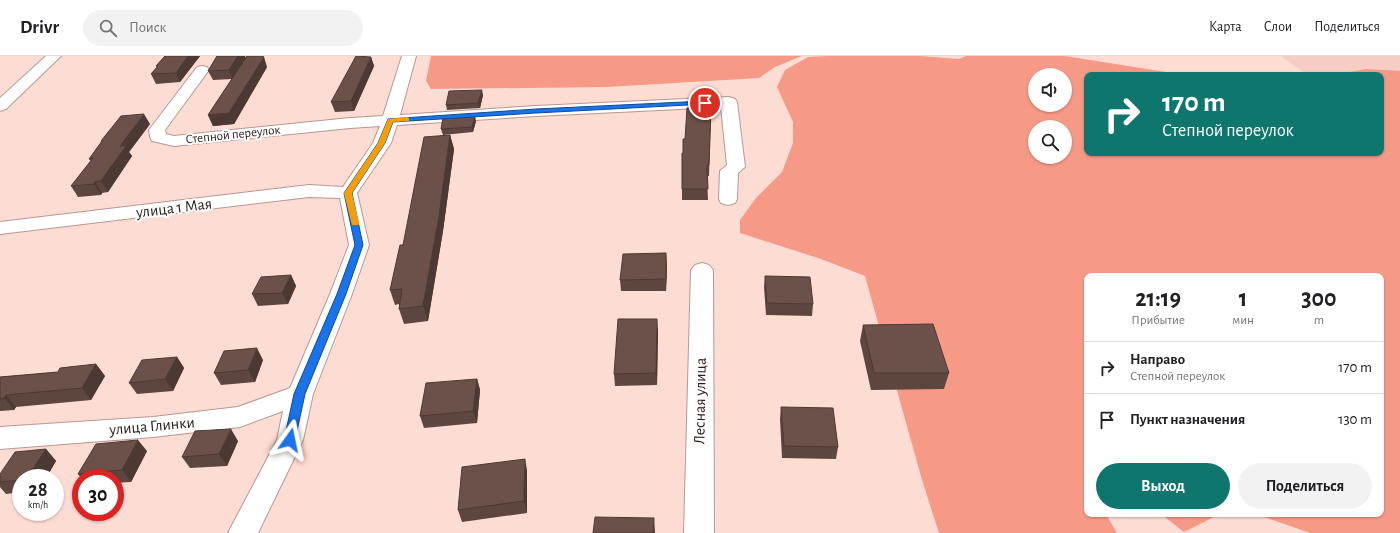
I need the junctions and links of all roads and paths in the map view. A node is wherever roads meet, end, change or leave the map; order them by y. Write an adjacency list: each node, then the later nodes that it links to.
1 (54, 56): 4 (street)
2 (409, 56): 5 (street)
3 (202, 70): 5 (street, Степной переулок)
4 (0, 106)
5 (390, 120): 6 (street); 7 (street, Степной переулок)
6 (348, 193): 8 (street, улица 1 Мая); 10 (street)
7 (728, 199)
8 (0, 228)
9 (702, 270): 13 (street, Лесная улица)
10 (300, 394): 11 (street, улица Глинки); 12 (street)
11 (0, 438)
12 (244, 533)
13 (699, 533)

